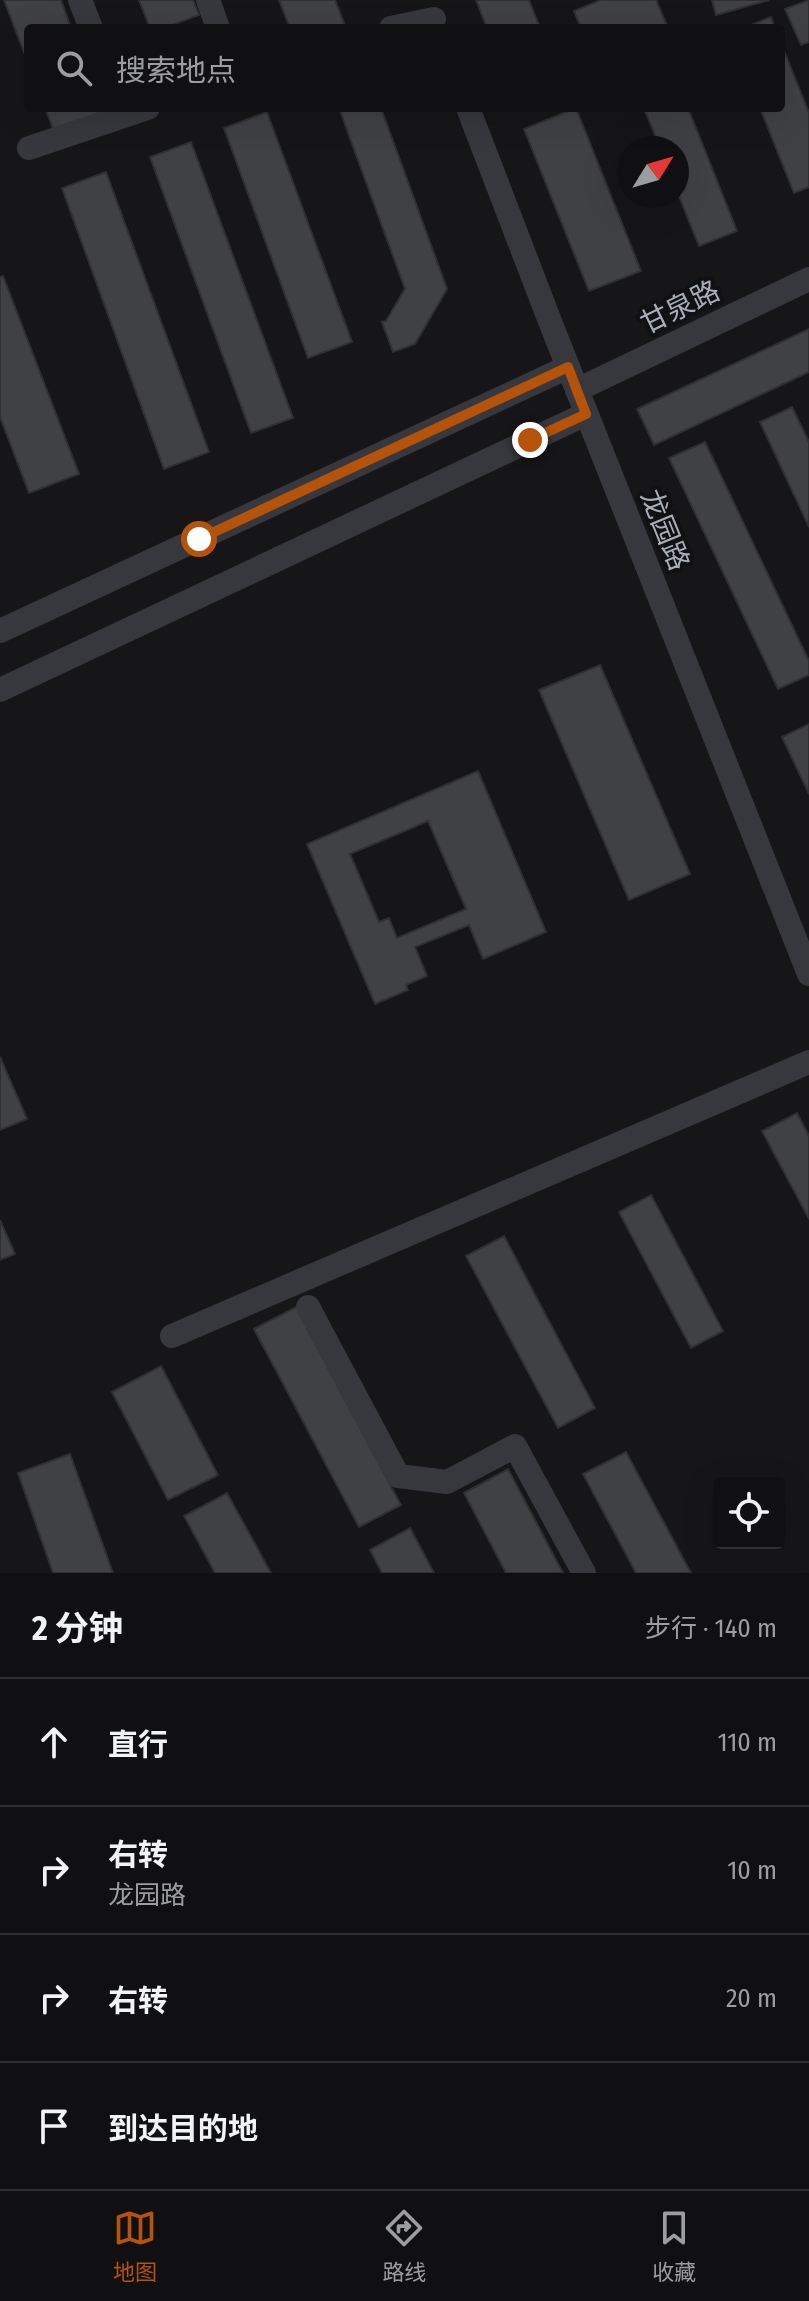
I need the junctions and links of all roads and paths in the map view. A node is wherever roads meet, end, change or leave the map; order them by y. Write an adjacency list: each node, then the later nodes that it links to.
1 (80, 0): 4 (street)
2 (208, 0): 5 (street)
3 (432, 16): 6 (street)
4 (89, 24)
5 (217, 24)
6 (405, 24)
7 (128, 112): 9 (street)
8 (470, 112): 11 (street, 龙园路)
9 (29, 148)
10 (809, 279): 11 (street, 甘泉路)
11 (572, 379): 12 (street, 龙园路); 13 (street, 甘泉路)
12 (586, 414): 14 (street); 15 (street, 龙园路)
13 (0, 631)
14 (0, 690)
15 (809, 974)
16 (809, 1062): 18 (street)
17 (308, 1307): 19 (street)
18 (172, 1336)
19 (584, 1573)

